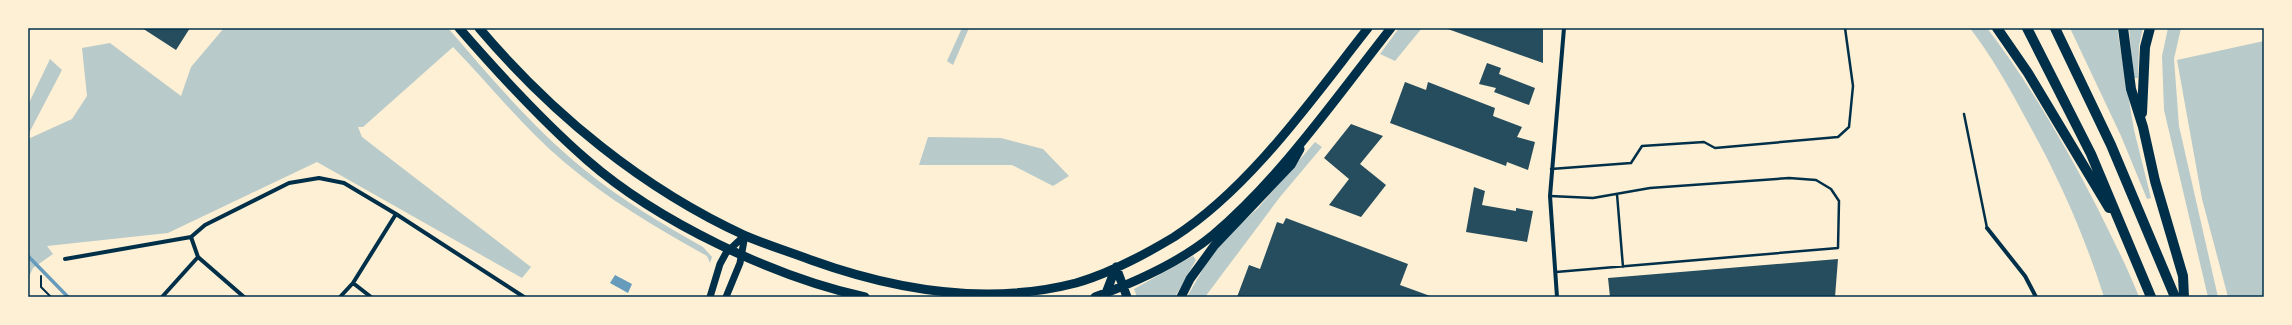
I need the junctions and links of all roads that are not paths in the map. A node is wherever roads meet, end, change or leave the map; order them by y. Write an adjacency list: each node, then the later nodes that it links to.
1 (459, 28): 23 (main road)
2 (479, 28): 20 (main road)
3 (1368, 28): 27 (main road)
4 (1392, 28): 14 (main road)
5 (1564, 28): 15 (street)
6 (1845, 28): 15 (lane)
7 (1997, 28): 21 (highway)
8 (2027, 28): 21 (highway)
9 (2055, 28): 47 (highway)
10 (2123, 28): 13 (highway)
11 (2150, 28): 13 (highway)
12 (1964, 114): 19 (lane)
13 (2143, 127): 48 (highway)
14 (1309, 134): 31 (main road); 43 (main road)
15 (1551, 169): 17 (street)
16 (1617, 194): 17 (lane); 28 (lane); 28 (lane)
17 (1550, 196): 29 (street)
18 (396, 214): 22 (street); 30 (street); 37 (street)
19 (1987, 228): 45 (street)
20 (745, 235): 23 (street); 24 (street); 27 (main road)
21 (2126, 235): 46 (highway)
22 (190, 237): 25 (street); 26 (street)
23 (730, 249): 24 (main road); 38 (street)
24 (742, 254): 39 (street); 40 (main road)
25 (198, 257): 33 (street); 34 (street)
26 (65, 259)
27 (1116, 267): 31 (main road); 32 (main road)
28 (1623, 267): 29 (lane)
29 (1555, 272): 44 (street)
30 (353, 283): 35 (street); 36 (street)
31 (1124, 286): 32 (main road); 42 (main road)
32 (1107, 295): 41 (main road)
33 (162, 297)
34 (244, 297)
35 (340, 297)
36 (371, 297)
37 (524, 297)
38 (710, 297)
39 (726, 297)
40 (865, 297)
41 (1095, 297)
42 (1127, 297)
43 (1181, 297)
44 (1557, 297)
45 (2036, 297)
46 (2151, 297)
47 (2175, 297)
48 (2184, 297)

